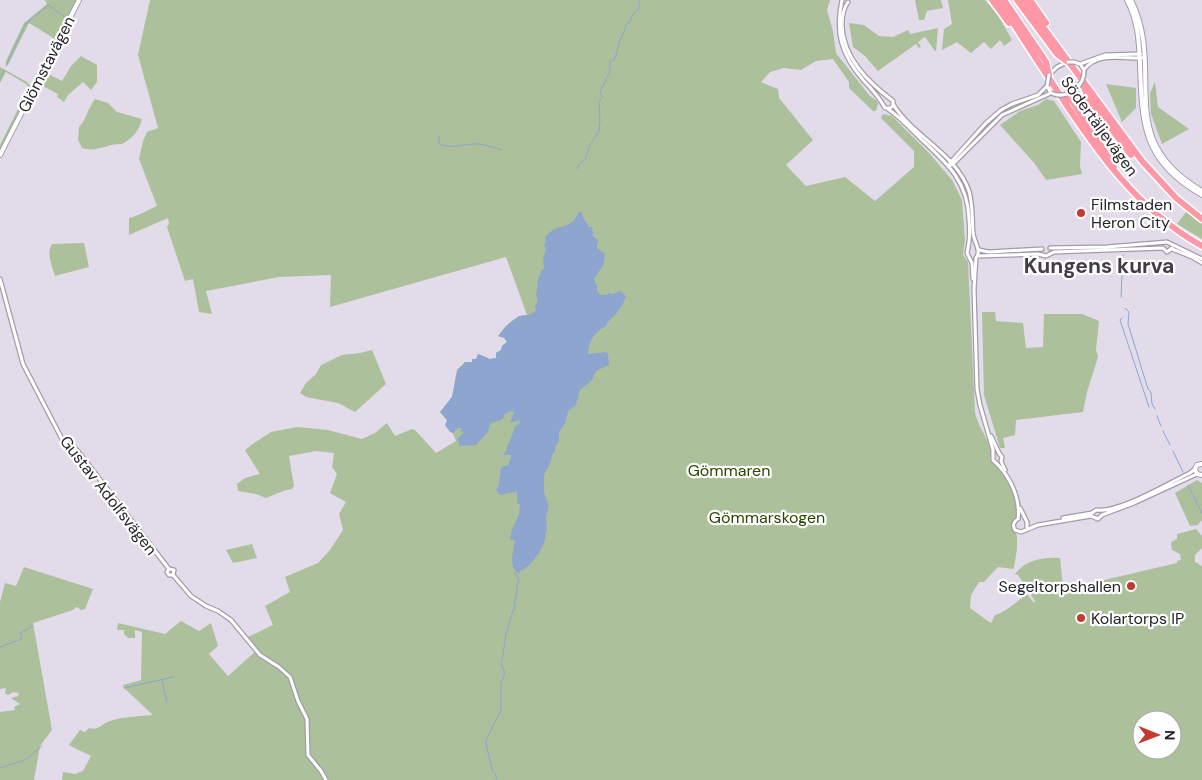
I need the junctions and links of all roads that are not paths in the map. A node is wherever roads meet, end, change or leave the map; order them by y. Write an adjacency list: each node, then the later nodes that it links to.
1 (79, 0): 27 (main road, Glömstavägen)
2 (852, 0): 10 (street)
3 (992, 0): 18 (highway)
4 (999, 0): 18 (highway, Södertäljevägen)
5 (1004, 0): 18 (highway)
6 (1017, 0): 12 (highway)
7 (1023, 0): 12 (highway, Södertäljevägen)
8 (1030, 0): 12 (highway)
9 (1129, 0): 11 (main road); 14 (main road)
10 (845, 1): 23 (street); 24 (street)
11 (1139, 40): 13 (street); 14 (main road)
12 (1051, 41): 15 (highway); 30 (highway, Södertäljevägen)
13 (1133, 55): 14 (street); 16 (street)
14 (1142, 56): 17 (street); 31 (main road)
15 (1068, 62): 16 (street, bridge); 18 (street)
16 (1080, 64): 17 (street)
17 (1084, 70): 19 (street, bridge)
18 (1047, 73): 20 (street, bridge); 35 (highway, Södertäljevägen)
19 (1082, 82): 22 (street, bridge); 32 (highway)
20 (1046, 87): 21 (street, bridge); 28 (street)
21 (1050, 93): 22 (street, bridge); 28 (street)
22 (1062, 95): 37 (highway)
23 (889, 98): 24 (street); 25 (street)
24 (883, 103): 26 (street)
25 (893, 104): 26 (street); 28 (street)
26 (888, 109): 29 (street)
27 (0, 155)
28 (952, 163): 29 (street); 40 (street)
29 (948, 166): 38 (street)
30 (1154, 174): 32 (highway, Södertäljevägen); 33 (highway)
31 (1202, 193)
32 (1185, 206): 34 (highway, Södertäljevägen)
33 (1202, 215)
34 (1202, 219)
35 (1172, 227): 37 (highway, Södertäljevägen); 44 (highway)
36 (1164, 243): 39 (street); 41 (street); 42 (street)
37 (1202, 244)
38 (969, 247): 40 (street); 48 (street)
39 (1172, 247): 42 (street); 49 (street); 50 (street)
40 (977, 248): 43 (street); 47 (street)
41 (1050, 248): 43 (street); 45 (street)
42 (1163, 248): 45 (street)
43 (1042, 249): 46 (street)
44 (1202, 251)
45 (1050, 253): 46 (street)
46 (1042, 254): 47 (street)
47 (977, 257): 48 (street); 52 (street)
48 (970, 258): 52 (street)
49 (1202, 259)
50 (1202, 263)
51 (0, 279): 65 (street, Gustav Adolfsvägen)
52 (974, 289): 53 (street)
53 (984, 420): 54 (street); 55 (street)
54 (998, 453): 55 (street); 56 (street)
55 (994, 456): 56 (street)
56 (1000, 462): 62 (street); 63 (street)
57 (1202, 464): 58 (main road)
58 (1195, 469): 59 (main road); 60 (street)
59 (1199, 474): 60 (street)
60 (1101, 513): 61 (street); 61 (street)
61 (1093, 515): 63 (street); 64 (street)
62 (1018, 518): 63 (street); 64 (street)
63 (1026, 521): 64 (street)
64 (1027, 528)
65 (326, 780)

